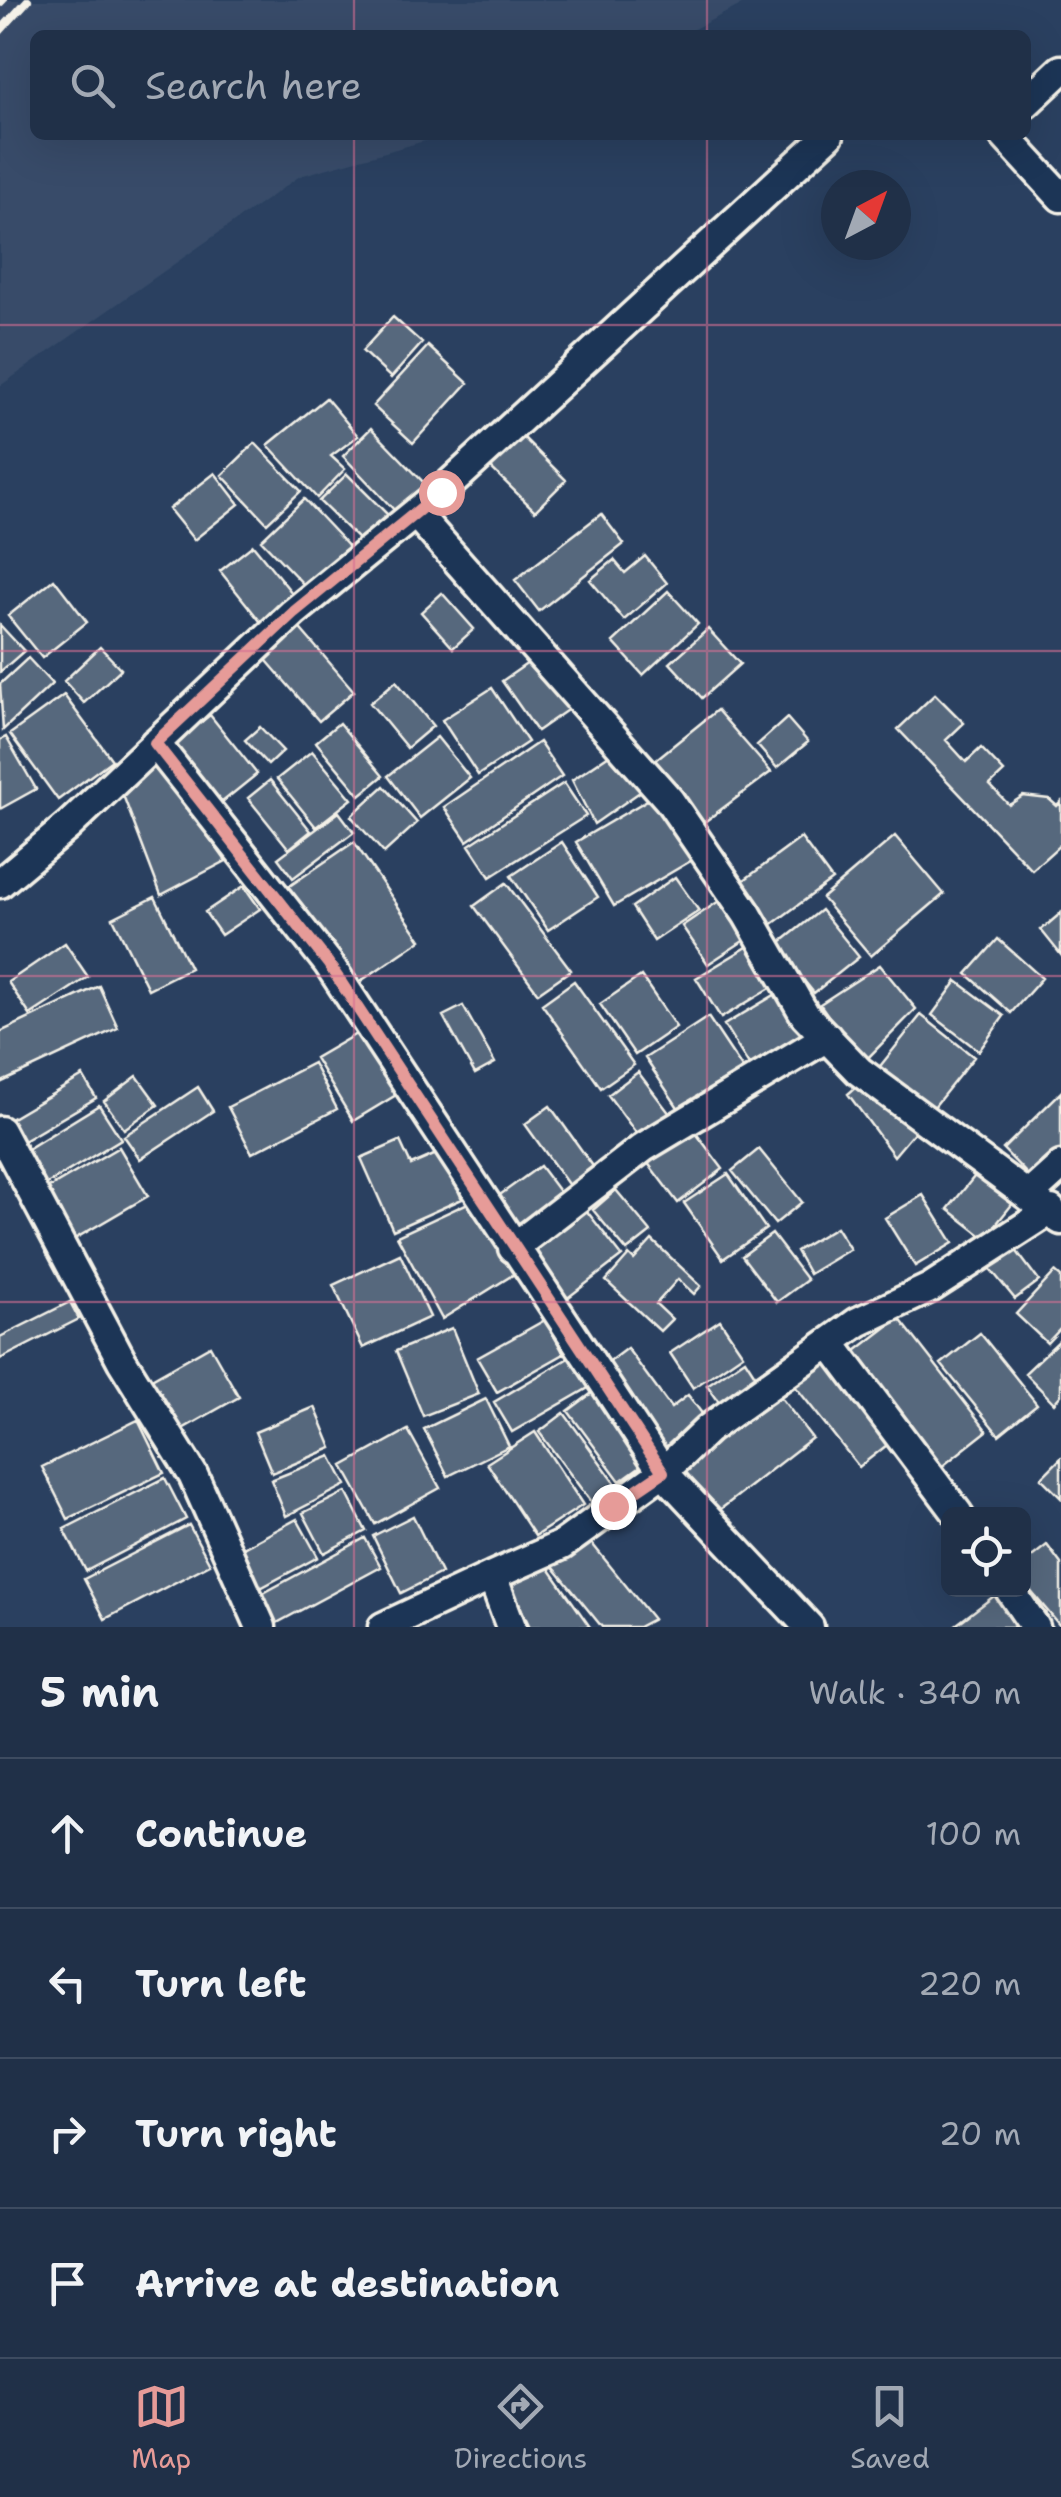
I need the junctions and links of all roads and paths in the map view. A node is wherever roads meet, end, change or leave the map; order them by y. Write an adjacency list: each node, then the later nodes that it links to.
1 (1061, 70): 2 (street)
2 (1031, 98)
3 (824, 140): 6 (street)
4 (1009, 140): 5 (street)
5 (1061, 198)
6 (416, 514): 7 (street); 9 (street)
7 (155, 743): 8 (street); 13 (street)
8 (0, 882)
9 (827, 1038): 12 (street); 13 (street)
10 (0, 1131): 19 (street)
11 (1061, 1166): 12 (street)
12 (1047, 1208): 14 (street)
13 (513, 1248): 15 (street)
14 (830, 1343): 15 (street); 16 (street)
15 (663, 1472): 17 (street); 22 (street)
16 (953, 1507)
17 (492, 1576): 20 (street); 21 (street)
18 (1015, 1597): 23 (street)
19 (262, 1627)
20 (383, 1627)
21 (511, 1627)
22 (809, 1627)
23 (1034, 1627)

